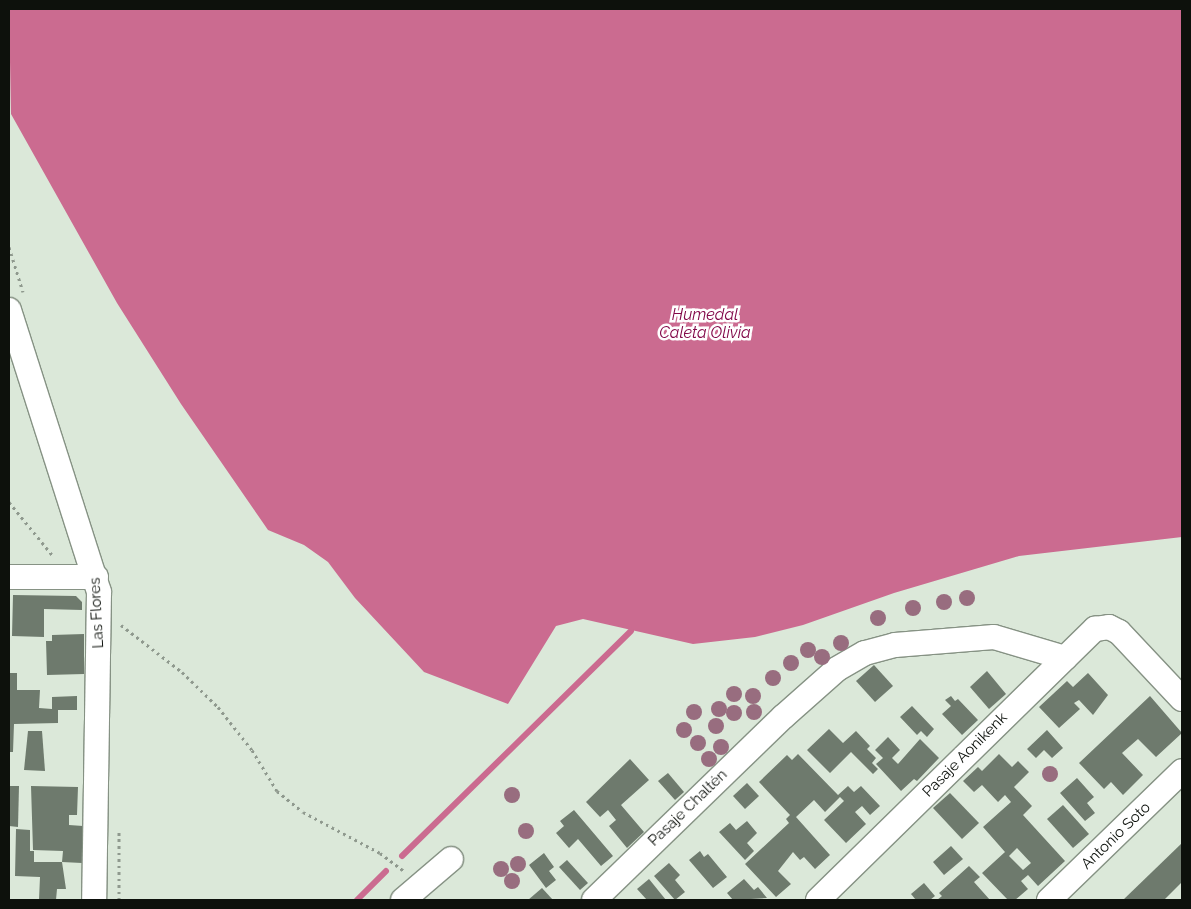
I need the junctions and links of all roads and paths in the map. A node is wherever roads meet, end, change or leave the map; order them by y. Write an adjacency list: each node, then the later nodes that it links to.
1 (9, 310): 4 (street, Las Flores)
2 (9, 502): 3 (path)
3 (58, 562)
4 (96, 576): 5 (street); 6 (street, Las Flores)
5 (9, 577)
6 (100, 611): 11 (path); 12 (street, Las Flores)
7 (1064, 658): 8 (street, Pasaje Aonikenk); 14 (street, Pasaje Chaltén); 15 (street, Pasaje Aonikenk)
8 (1182, 699)
9 (1182, 772): 16 (street, Antonio Soto)
10 (451, 859): 11 (street)
11 (422, 884): 13 (street)
12 (94, 900)
13 (403, 900)
14 (594, 900)
15 (818, 900)
16 (1049, 900)

